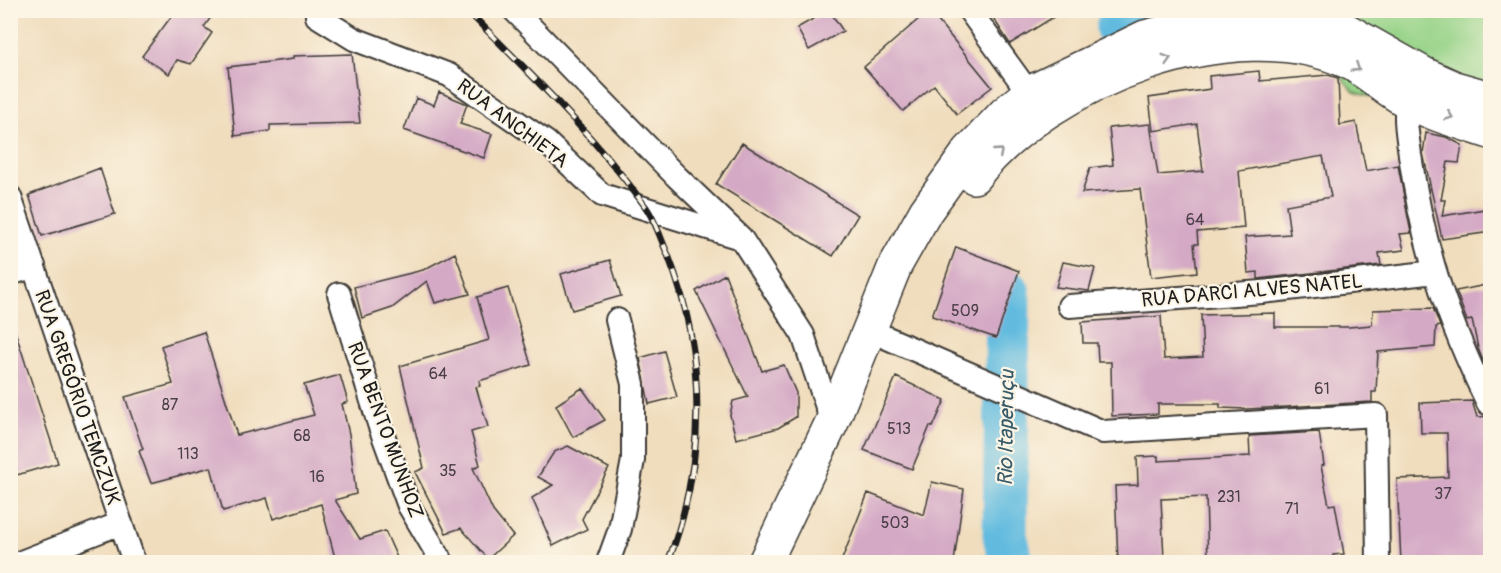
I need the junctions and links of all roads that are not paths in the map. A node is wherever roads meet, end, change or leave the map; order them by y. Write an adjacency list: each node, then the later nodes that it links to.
1 (514, 10): 11 (street)
2 (969, 10): 5 (street)
3 (317, 16): 11 (street, RUA ANCHIETA)
4 (1424, 74): 5 (main road); 6 (main road); 7 (street)
5 (1029, 93): 10 (main road)
6 (1491, 98)
7 (1407, 101): 8 (main road, one-way to 8); 10 (main road, one-way to 7); 13 (street)
8 (1491, 132)
9 (10, 197): 12 (street, RUA GREGÓRIO TEMCZUK)
10 (913, 234): 18 (main road)
11 (741, 238): 20 (street)
12 (34, 266): 14 (street); 21 (street, RUA GREGÓRIO TEMCZUK)
13 (1435, 272): 16 (street, RUA DARCI ALVES NATEL); 19 (street)
14 (10, 274)
15 (339, 294): 24 (street, RUA BENTO MUNHOZ)
16 (1069, 306)
17 (617, 320): 25 (street)
18 (869, 330): 20 (main road); 27 (street)
19 (1488, 403)
20 (832, 422): 26 (main road)
21 (121, 523): 22 (street); 23 (street, RUA GREGÓRIO TEMCZUK)
22 (21, 562)
23 (134, 562)
24 (442, 562)
25 (608, 562)
26 (765, 562)
27 (1378, 562)

